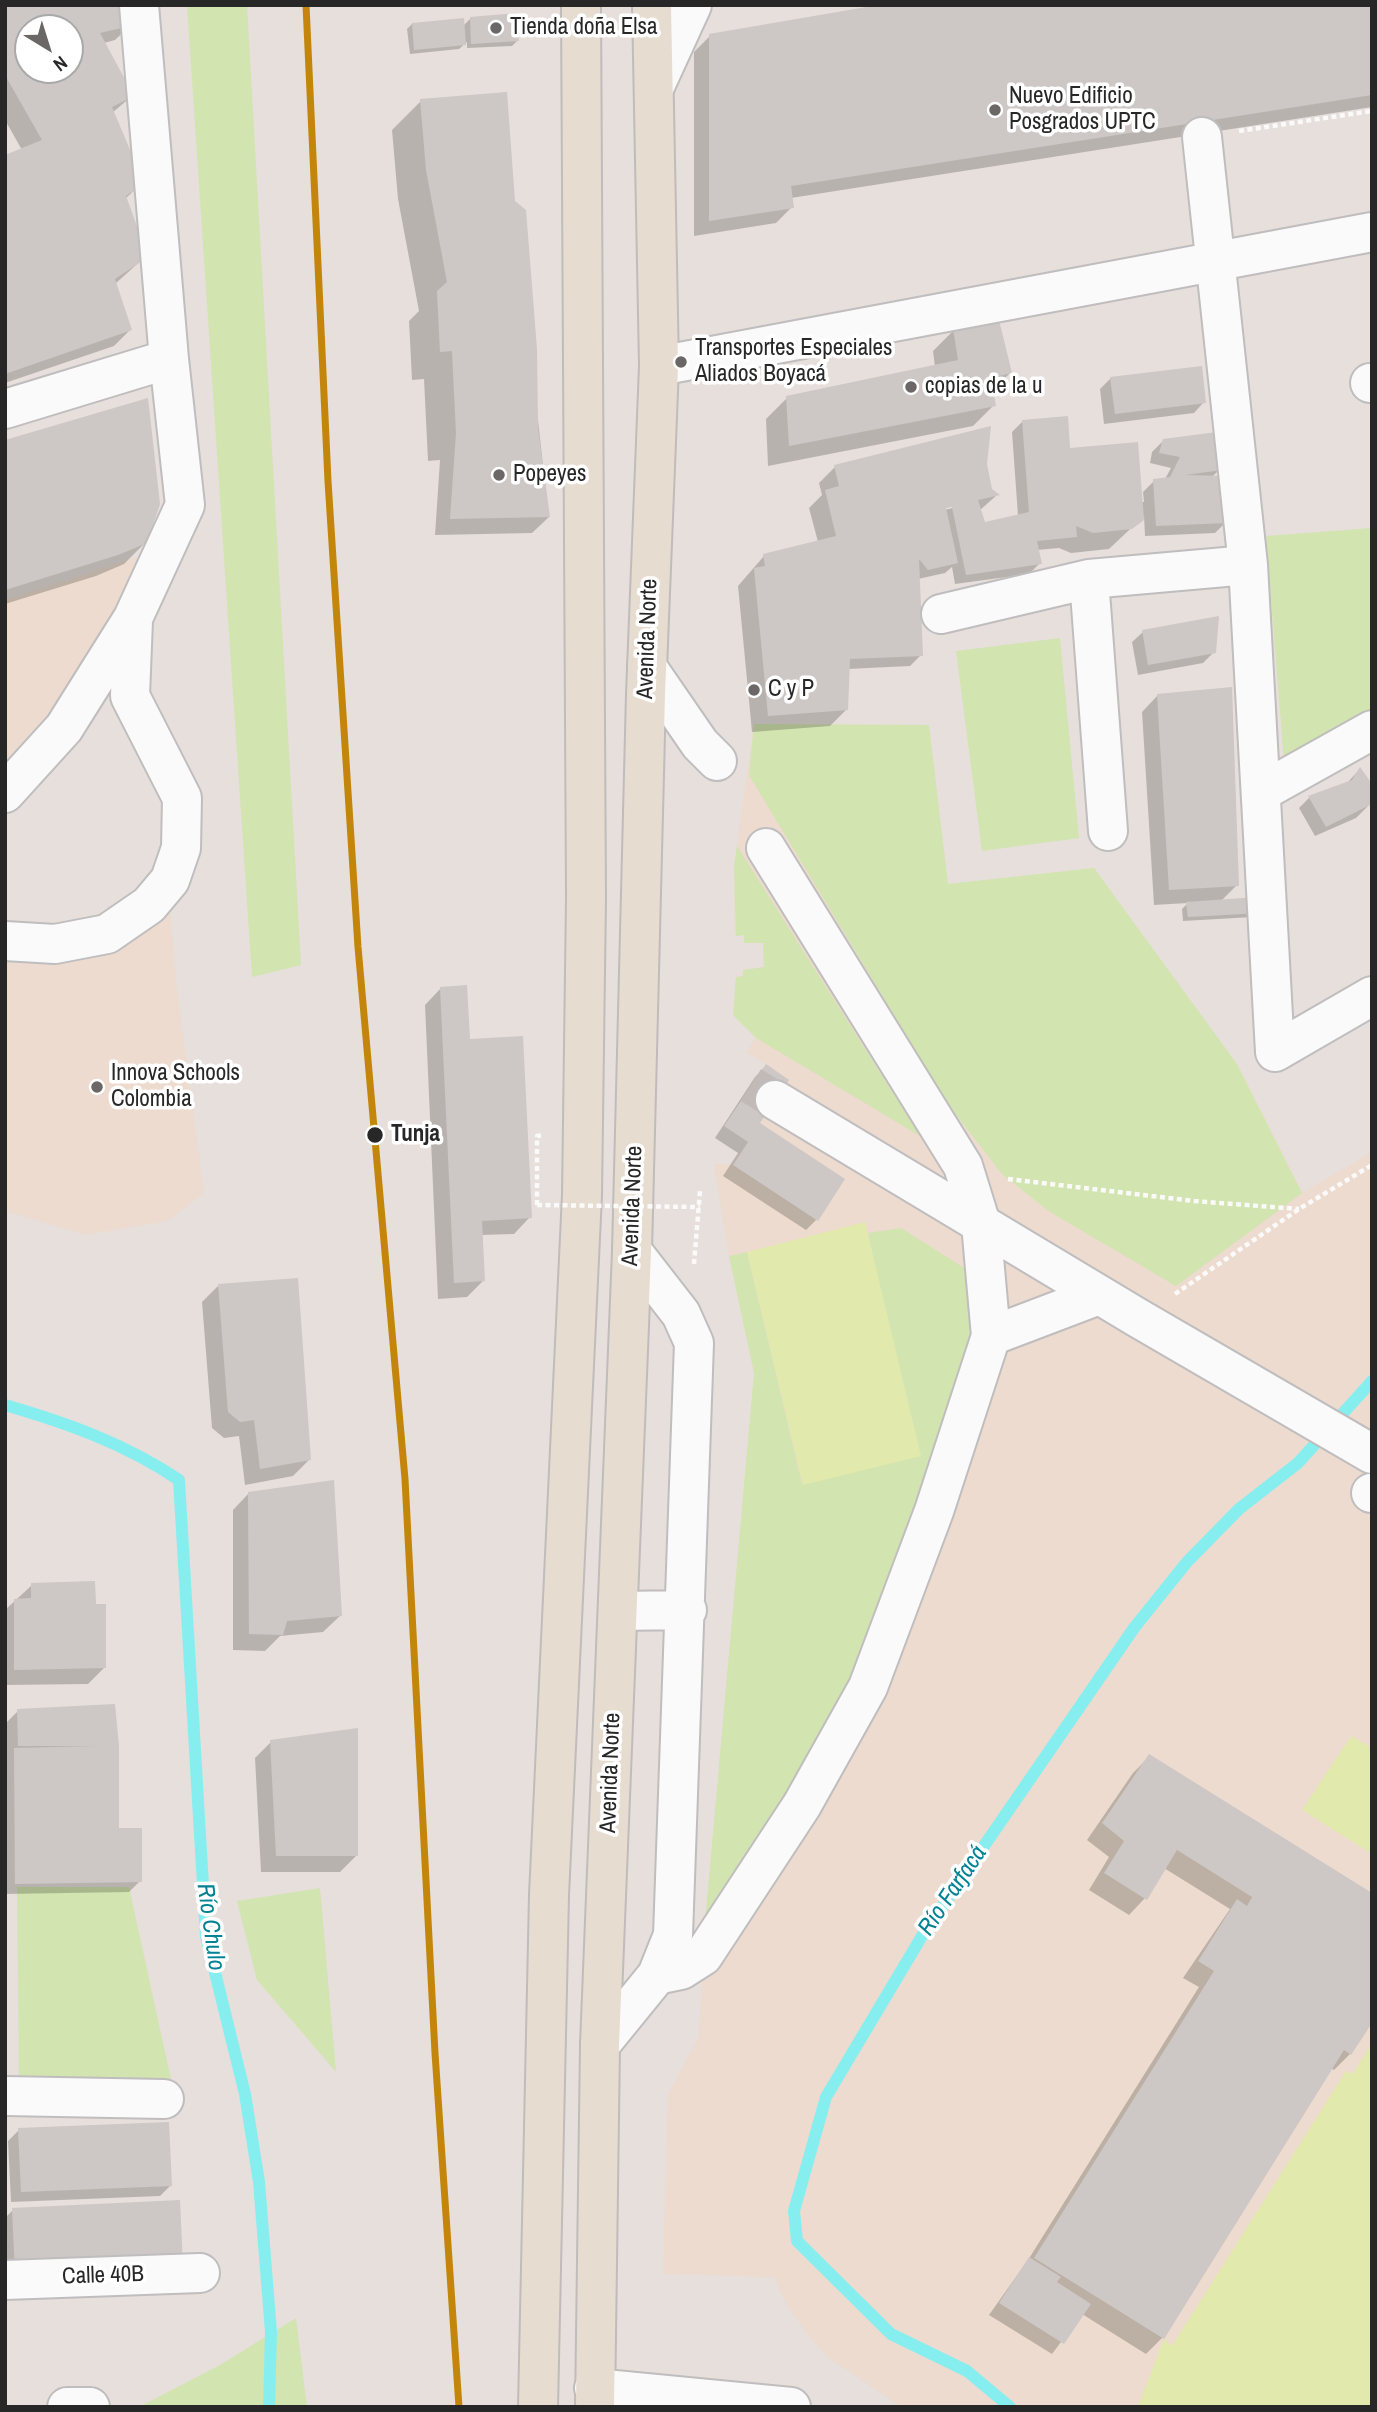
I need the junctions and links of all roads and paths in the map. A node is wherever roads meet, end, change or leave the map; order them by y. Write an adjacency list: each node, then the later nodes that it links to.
1 (139, 5): 10 (street)
2 (581, 5): 51 (main road)
3 (652, 5): 5 (main road, Avenida Norte)
4 (692, 5): 5 (street)
5 (654, 88): 11 (main road, Avenida Norte)
6 (1372, 111): 7 (path)
7 (1202, 136): 9 (street)
8 (1372, 232): 9 (street)
9 (1215, 261): 11 (street); 13 (street)
10 (169, 359): 12 (street); 16 (street)
11 (659, 366): 17 (main road, Avenida Norte)
12 (5, 409)
13 (1248, 565): 14 (street); 20 (street)
14 (1088, 579): 15 (street); 22 (street)
15 (941, 614)
16 (133, 618): 21 (street); 24 (street)
17 (647, 667): 19 (street); 35 (main road, Avenida Norte)
18 (1372, 730): 20 (street)
19 (717, 761)
20 (1263, 791): 25 (street)
21 (5, 793)
22 (1108, 831)
23 (766, 848): 28 (street)
24 (5, 941)
25 (1372, 996)
26 (775, 1100): 34 (street)
27 (1372, 1165): 32 (path)
28 (963, 1166): 32 (path); 34 (street)
29 (700, 1191): 31 (path)
30 (537, 1205): 31 (path, bridge)
31 (700, 1207): 33 (path)
32 (1299, 1209): 37 (path)
33 (699, 1219)
34 (981, 1224): 36 (street); 38 (street)
35 (632, 1251): 40 (street); 41 (main road, Avenida Norte)
36 (1099, 1295): 38 (street); 39 (street)
37 (1175, 1295)
38 (992, 1336): 42 (street)
39 (1372, 1454)
40 (687, 1610): 41 (street); 42 (street)
41 (618, 1611): 43 (main road, Avenida Norte)
42 (657, 1975): 43 (street)
43 (600, 2045): 48 (main road, Avenida Norte)
44 (5, 2096): 45 (street)
45 (164, 2099)
46 (200, 2273): 47 (street, Calle 40B)
47 (5, 2280)
48 (595, 2398): 52 (street)
49 (67, 2407): 50 (street)
50 (90, 2407)
51 (538, 2407)
52 (791, 2407)

